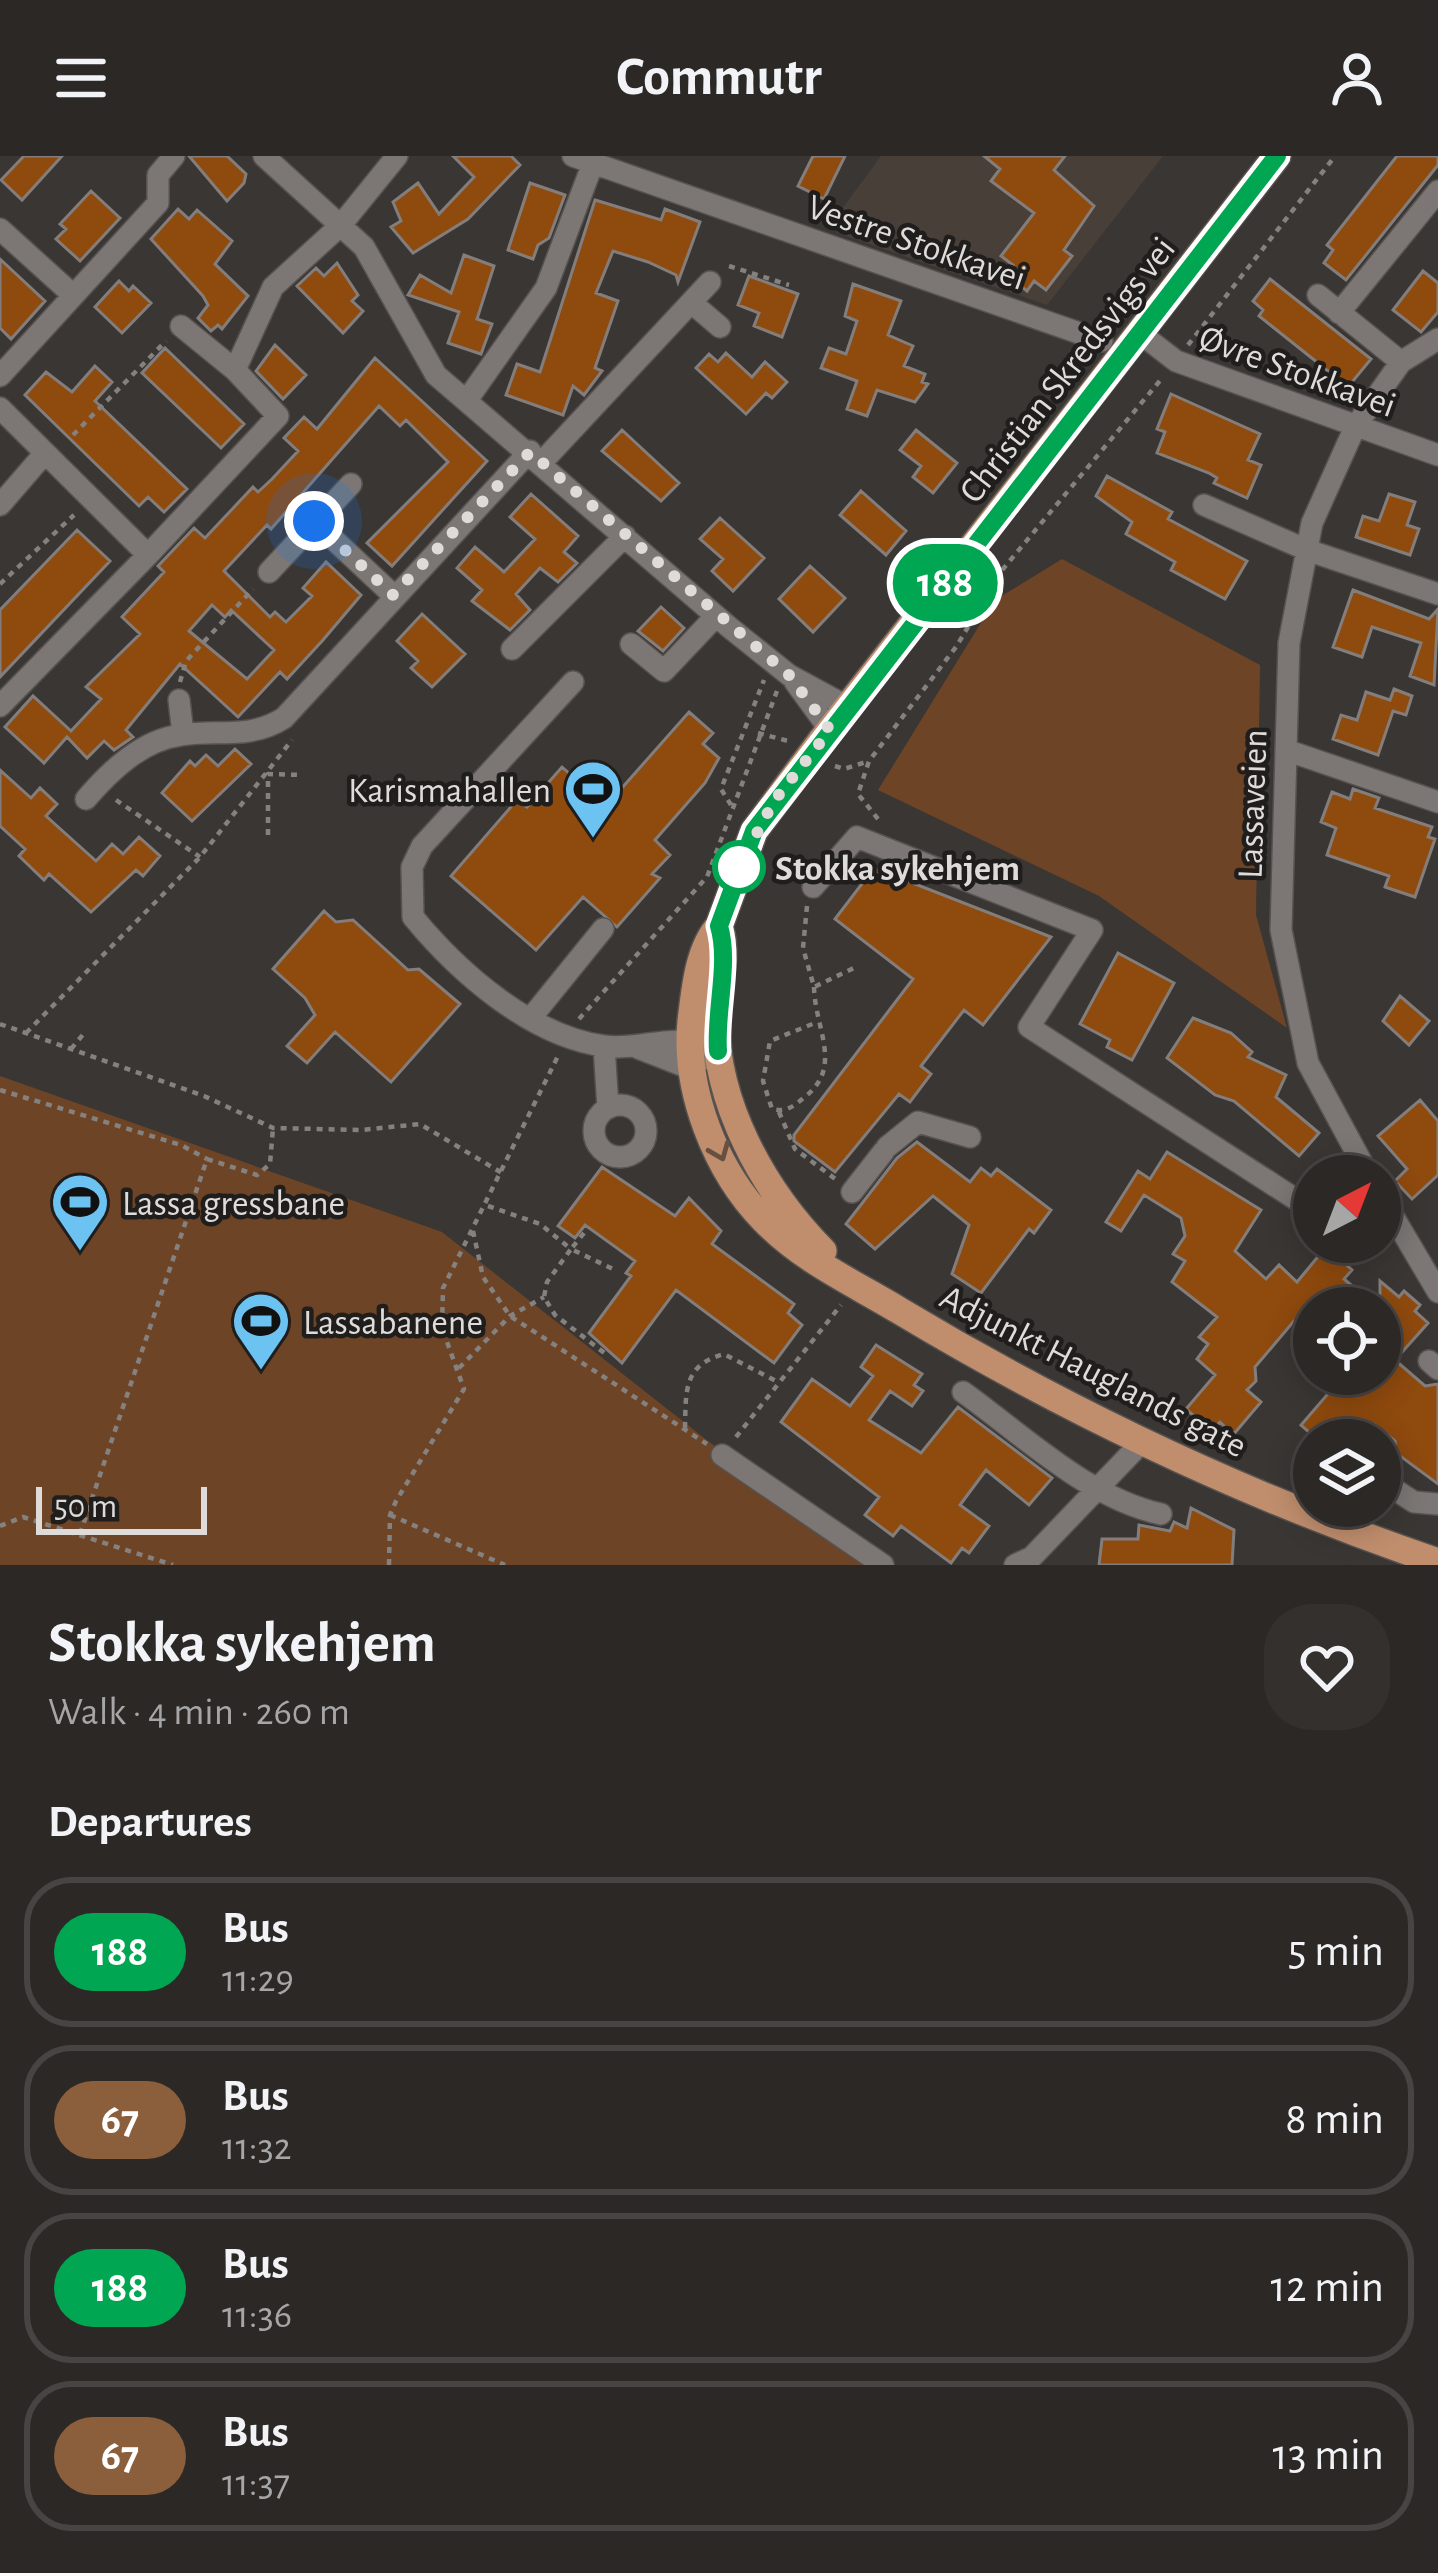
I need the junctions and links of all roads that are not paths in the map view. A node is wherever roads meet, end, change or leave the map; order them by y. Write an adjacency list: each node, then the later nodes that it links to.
1 (174, 156): 10 (street)
2 (264, 156): 7 (street)
3 (398, 156): 7 (street)
4 (1277, 156): 16 (main road, Christian Skredsvigs vei)
5 (584, 159): 18 (street, Vestre Stokkavei); 22 (street)
6 (1438, 191): 13 (street)
7 (341, 225): 20 (street); 22 (street)
8 (0, 229): 10 (street)
9 (710, 283): 12 (street)
10 (73, 295): 21 (street)
11 (1318, 295): 13 (street)
12 (692, 303): 15 (street); 27 (street)
13 (1339, 313): 19 (street)
14 (181, 326): 20 (street)
15 (720, 328)
16 (1141, 334): 24 (street, Øvre Stokkavei); 45 (main road, Christian Skredsvigs vei)
17 (1438, 339): 19 (street)
18 (1102, 341)
19 (1402, 362): 24 (street, Lassaveien)
20 (235, 370): 34 (street)
21 (0, 376)
22 (467, 400): 27 (street)
23 (0, 408): 25 (street)
24 (1355, 428): 26 (street, Øvre Stokkavei); 33 (street, Lassaveien)
25 (45, 453): 29 (street); 34 (street)
26 (1438, 455)
27 (536, 457): 32 (street); 37 (street)
28 (351, 484): 31 (street)
29 (0, 505)
30 (1204, 505): 33 (street)
31 (314, 521): 35 (street); 37 (street)
32 (625, 536): 38 (street); 40 (street)
33 (1307, 550): 36 (street); 48 (street, Lassaveien)
34 (148, 555): 44 (street)
35 (269, 572)
36 (1438, 594)
37 (393, 595): 46 (street)
38 (716, 616): 39 (street); 41 (street)
39 (631, 644)
40 (512, 649)
41 (778, 678): 45 (street); 47 (street)
42 (573, 682): 54 (street)
43 (178, 700): 46 (street)
44 (0, 706)
45 (848, 706): 47 (main road, Christian Skredsvigs vei)
46 (183, 734): 49 (street)
47 (826, 735): 52 (main road, Christian Skredsvigs vei, bridge)
48 (1286, 750): 50 (street); 60 (street, Lassaveien)
49 (86, 799)
50 (1438, 802)
51 (813, 887): 62 (street)
52 (719, 926): 56 (main road, Christian Skredsvigs vei); 57 (main road, Christian Skredsvigs vei)
53 (604, 929): 54 (street)
54 (530, 1019): 55 (street)
55 (604, 1046): 57 (street); 58 (street)
56 (718, 1051): 57 (street); 65 (main road, Adjunkt Hauglands gate)
57 (689, 1054): 65 (main road, Adjunkt Hauglands gate, one-way to 65)
58 (608, 1108)
59 (970, 1137): 61 (street)
60 (1358, 1155)
61 (852, 1192)
62 (1293, 1197)
63 (1401, 1228): 64 (street)
64 (1436, 1285)
65 (851, 1290): 67 (main road, Adjunkt Hauglands gate)
66 (963, 1392): 69 (street)
67 (1142, 1442): 69 (street); 73 (main road, Adjunkt Hauglands gate)
68 (722, 1455): 74 (street)
69 (1099, 1490): 72 (street); 75 (street)
70 (1401, 1494): 71 (street)
71 (1438, 1504)
72 (1162, 1514)
73 (1438, 1562)
74 (883, 1565)
75 (1015, 1565)

